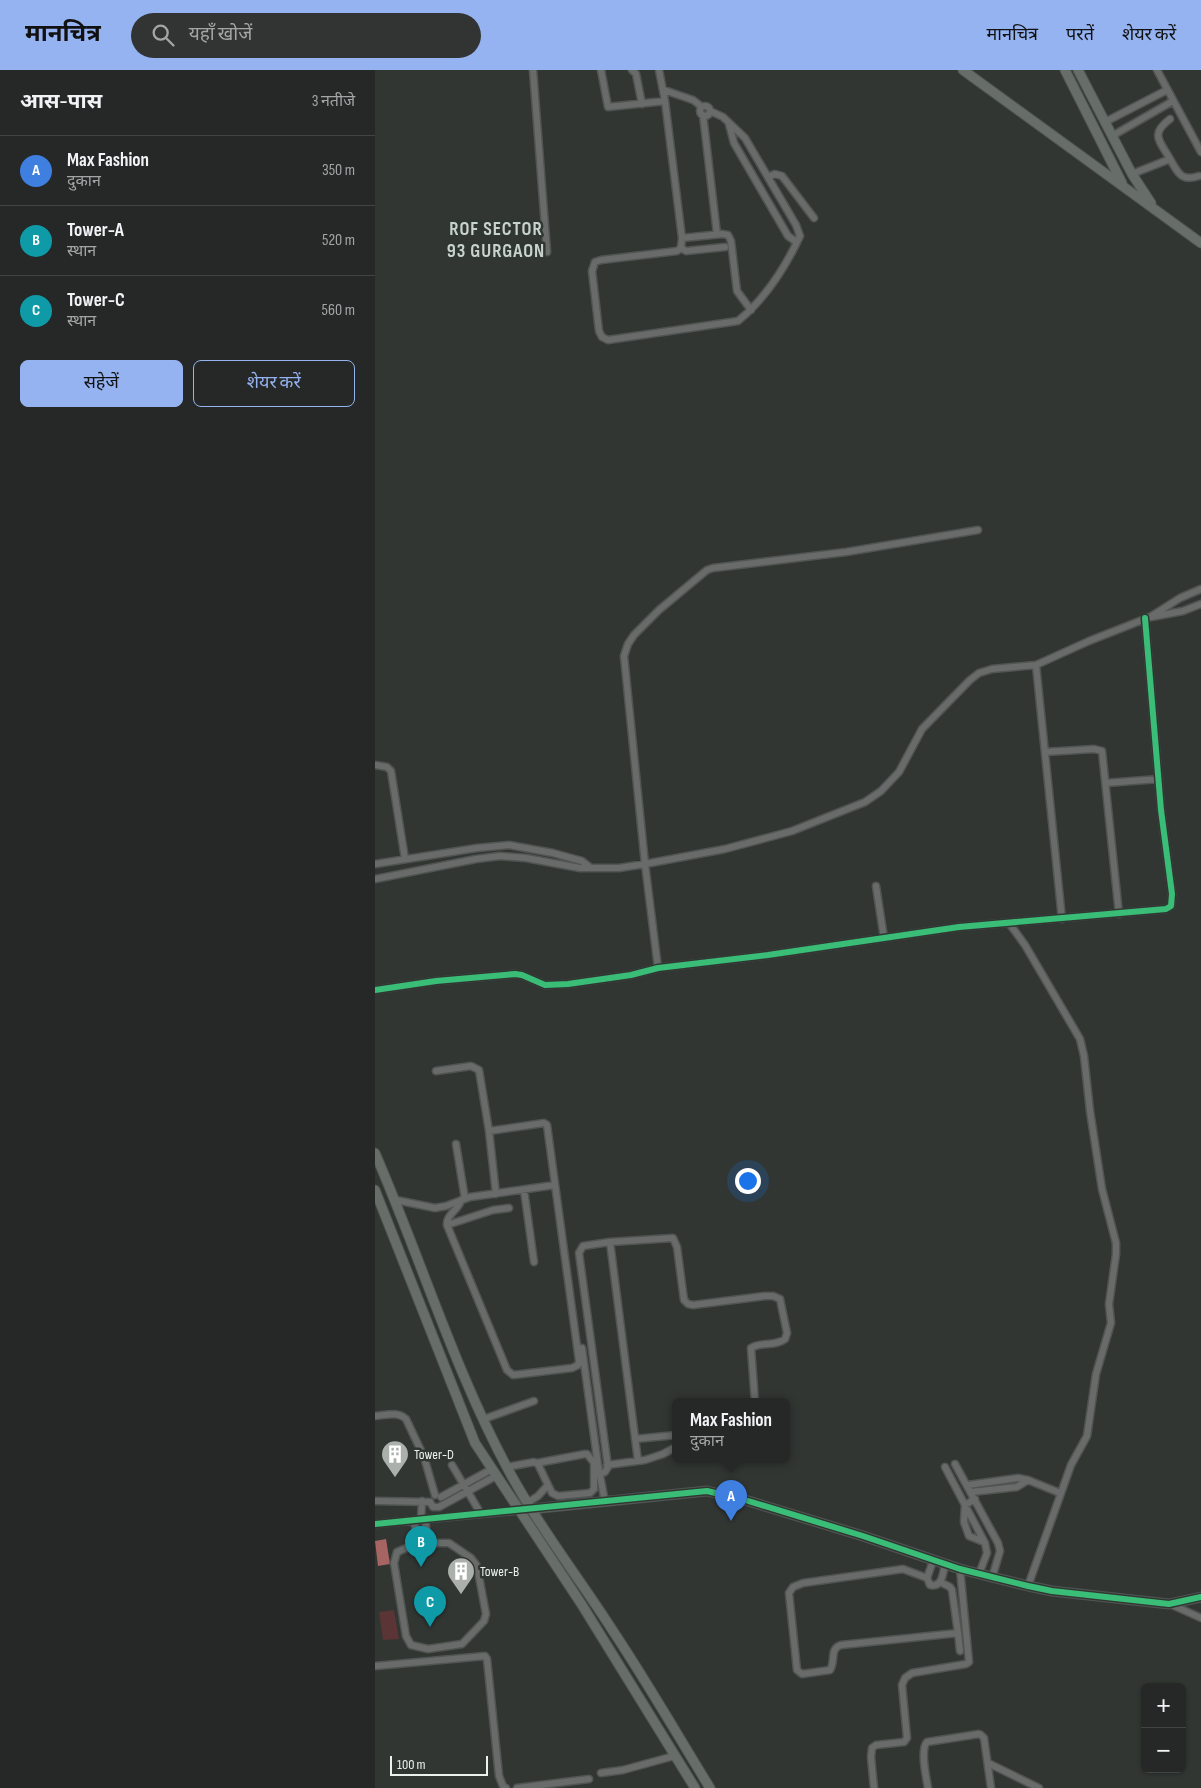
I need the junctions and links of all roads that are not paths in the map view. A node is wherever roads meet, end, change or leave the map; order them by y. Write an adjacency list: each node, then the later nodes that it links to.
1 (533, 70): 39 (street)
2 (601, 70): 13 (street)
3 (632, 70): 13 (street)
4 (659, 70): 9 (street)
5 (963, 70): 28 (street)
6 (1065, 70): 28 (street)
7 (1078, 70): 18 (street)
8 (1157, 70): 10 (street)
9 (664, 90): 11 (street); 14 (street)
10 (1167, 90): 12 (street); 18 (street)
11 (665, 101): 13 (street); 34 (street)
12 (1173, 101): 20 (street); 21 (street)
13 (642, 104)
14 (702, 107): 15 (street); 16 (street)
15 (711, 111): 16 (street); 19 (street)
16 (703, 115): 33 (street)
17 (1170, 119): 23 (street)
18 (1105, 122): 20 (street)
19 (729, 124): 22 (street); 24 (street)
20 (1112, 136): 25 (street)
21 (1201, 152)
22 (756, 156): 24 (street); 26 (street)
23 (1170, 159): 25 (street); 27 (street)
24 (745, 161): 32 (street)
25 (1132, 174): 29 (street)
26 (768, 176): 30 (street); 31 (street)
27 (1199, 176)
28 (1123, 186): 29 (street)
29 (1154, 209): 36 (street)
30 (814, 218)
31 (792, 219): 32 (street); 35 (street)
32 (781, 225): 35 (street)
33 (717, 234): 34 (street); 40 (street)
34 (681, 238): 38 (street)
35 (798, 240): 40 (street)
36 (1201, 244)
37 (725, 247): 38 (street)
38 (681, 248): 40 (street)
39 (547, 252)
40 (751, 310)
41 (978, 530): 52 (street)
42 (1201, 589): 44 (street)
43 (1201, 604): 44 (street)
44 (1148, 618): 45 (street); 48 (street)
45 (1036, 665): 46 (street); 52 (street)
46 (1045, 752): 49 (street); 57 (street)
47 (375, 765): 50 (street)
48 (1159, 779): 49 (street); 56 (street)
49 (1106, 783): 56 (street)
50 (405, 859): 51 (street); 53 (street)
51 (375, 864)
52 (645, 864): 53 (street); 60 (street)
53 (591, 868): 54 (street)
54 (375, 879)
55 (876, 886): 59 (street)
56 (1119, 914): 57 (street)
57 (1062, 919): 58 (street)
58 (1009, 923): 59 (street); 100 (street)
59 (884, 938): 60 (street)
60 (658, 968): 61 (street)
61 (375, 990)
62 (436, 1071): 63 (street)
63 (489, 1130): 66 (street); 69 (street)
64 (457, 1144): 71 (street)
65 (375, 1153): 70 (street)
66 (555, 1185): 68 (street); 73 (street)
67 (375, 1190): 92 (street)
68 (523, 1190): 69 (street); 75 (street)
69 (496, 1194): 71 (street)
70 (395, 1200): 71 (street); 80 (street)
71 (463, 1200): 73 (street)
72 (509, 1208): 73 (street)
73 (447, 1225)
74 (610, 1242): 77 (street); 82 (street); 89 (street)
75 (534, 1262)
76 (582, 1348): 85 (street)
77 (755, 1398)
78 (534, 1401): 80 (street)
79 (375, 1416): 101 (street)
80 (484, 1419): 90 (street)
81 (672, 1435): 82 (street)
82 (635, 1440): 84 (street)
83 (672, 1449): 84 (street)
84 (638, 1461): 89 (street)
85 (596, 1462): 86 (street); 89 (street); 93 (street); 96 (street)
86 (537, 1463): 90 (street); 96 (street)
87 (955, 1464): 97 (street)
88 (452, 1465): 95 (street)
89 (607, 1465): 93 (street)
90 (507, 1467): 109 (street)
91 (945, 1467): 108 (street)
92 (494, 1473): 95 (street); 98 (street); 110 (street)
93 (600, 1474): 106 (street)
94 (1029, 1480): 97 (street); 99 (street); 100 (street)
95 (464, 1484): 98 (street); 101 (street)
96 (548, 1484): 109 (street)
97 (968, 1485): 99 (street)
98 (467, 1491): 107 (street); 111 (street)
99 (971, 1492): 102 (street)
100 (1060, 1493): 126 (street)
101 (438, 1496): 105 (street); 107 (street)
102 (975, 1499): 108 (street); 117 (street)
103 (375, 1501): 104 (street)
104 (421, 1502): 105 (street); 112 (street)
105 (430, 1502): 107 (street)
106 (605, 1502): 109 (street); 119 (street)
107 (442, 1504)
108 (965, 1505): 115 (street); 115 (street)
109 (529, 1506): 110 (street); 140 (street)
110 (518, 1510): 111 (street); 133 (street)
111 (481, 1514): 112 (street)
112 (420, 1520): 113 (street); 114 (street); 116 (street)
113 (375, 1524)
114 (428, 1542): 116 (street); 116 (street)
115 (985, 1542): 118 (street)
116 (418, 1543)
117 (1000, 1548): 118 (street); 124 (street)
118 (987, 1549): 122 (street)
119 (933, 1560): 120 (street); 123 (street)
120 (945, 1564): 121 (street); 125 (street)
121 (959, 1569): 122 (street); 141 (street)
122 (979, 1574): 124 (street)
123 (927, 1578): 125 (street); 130 (street)
124 (992, 1578): 126 (street)
125 (940, 1582): 130 (street)
126 (1028, 1586): 128 (street)
127 (1201, 1597): 128 (street)
128 (1169, 1604): 129 (street)
129 (1201, 1618)
130 (958, 1633): 131 (street)
131 (960, 1651)
132 (375, 1666): 137 (street)
133 (674, 1756): 135 (street); 139 (street)
134 (987, 1763): 142 (street); 143 (street); 144 (street)
135 (601, 1773)
136 (589, 1779): 138 (street)
137 (506, 1788)
138 (517, 1788)
139 (695, 1788)
140 (710, 1788)
141 (874, 1788)
142 (928, 1788)
143 (991, 1788)
144 (1039, 1788)

